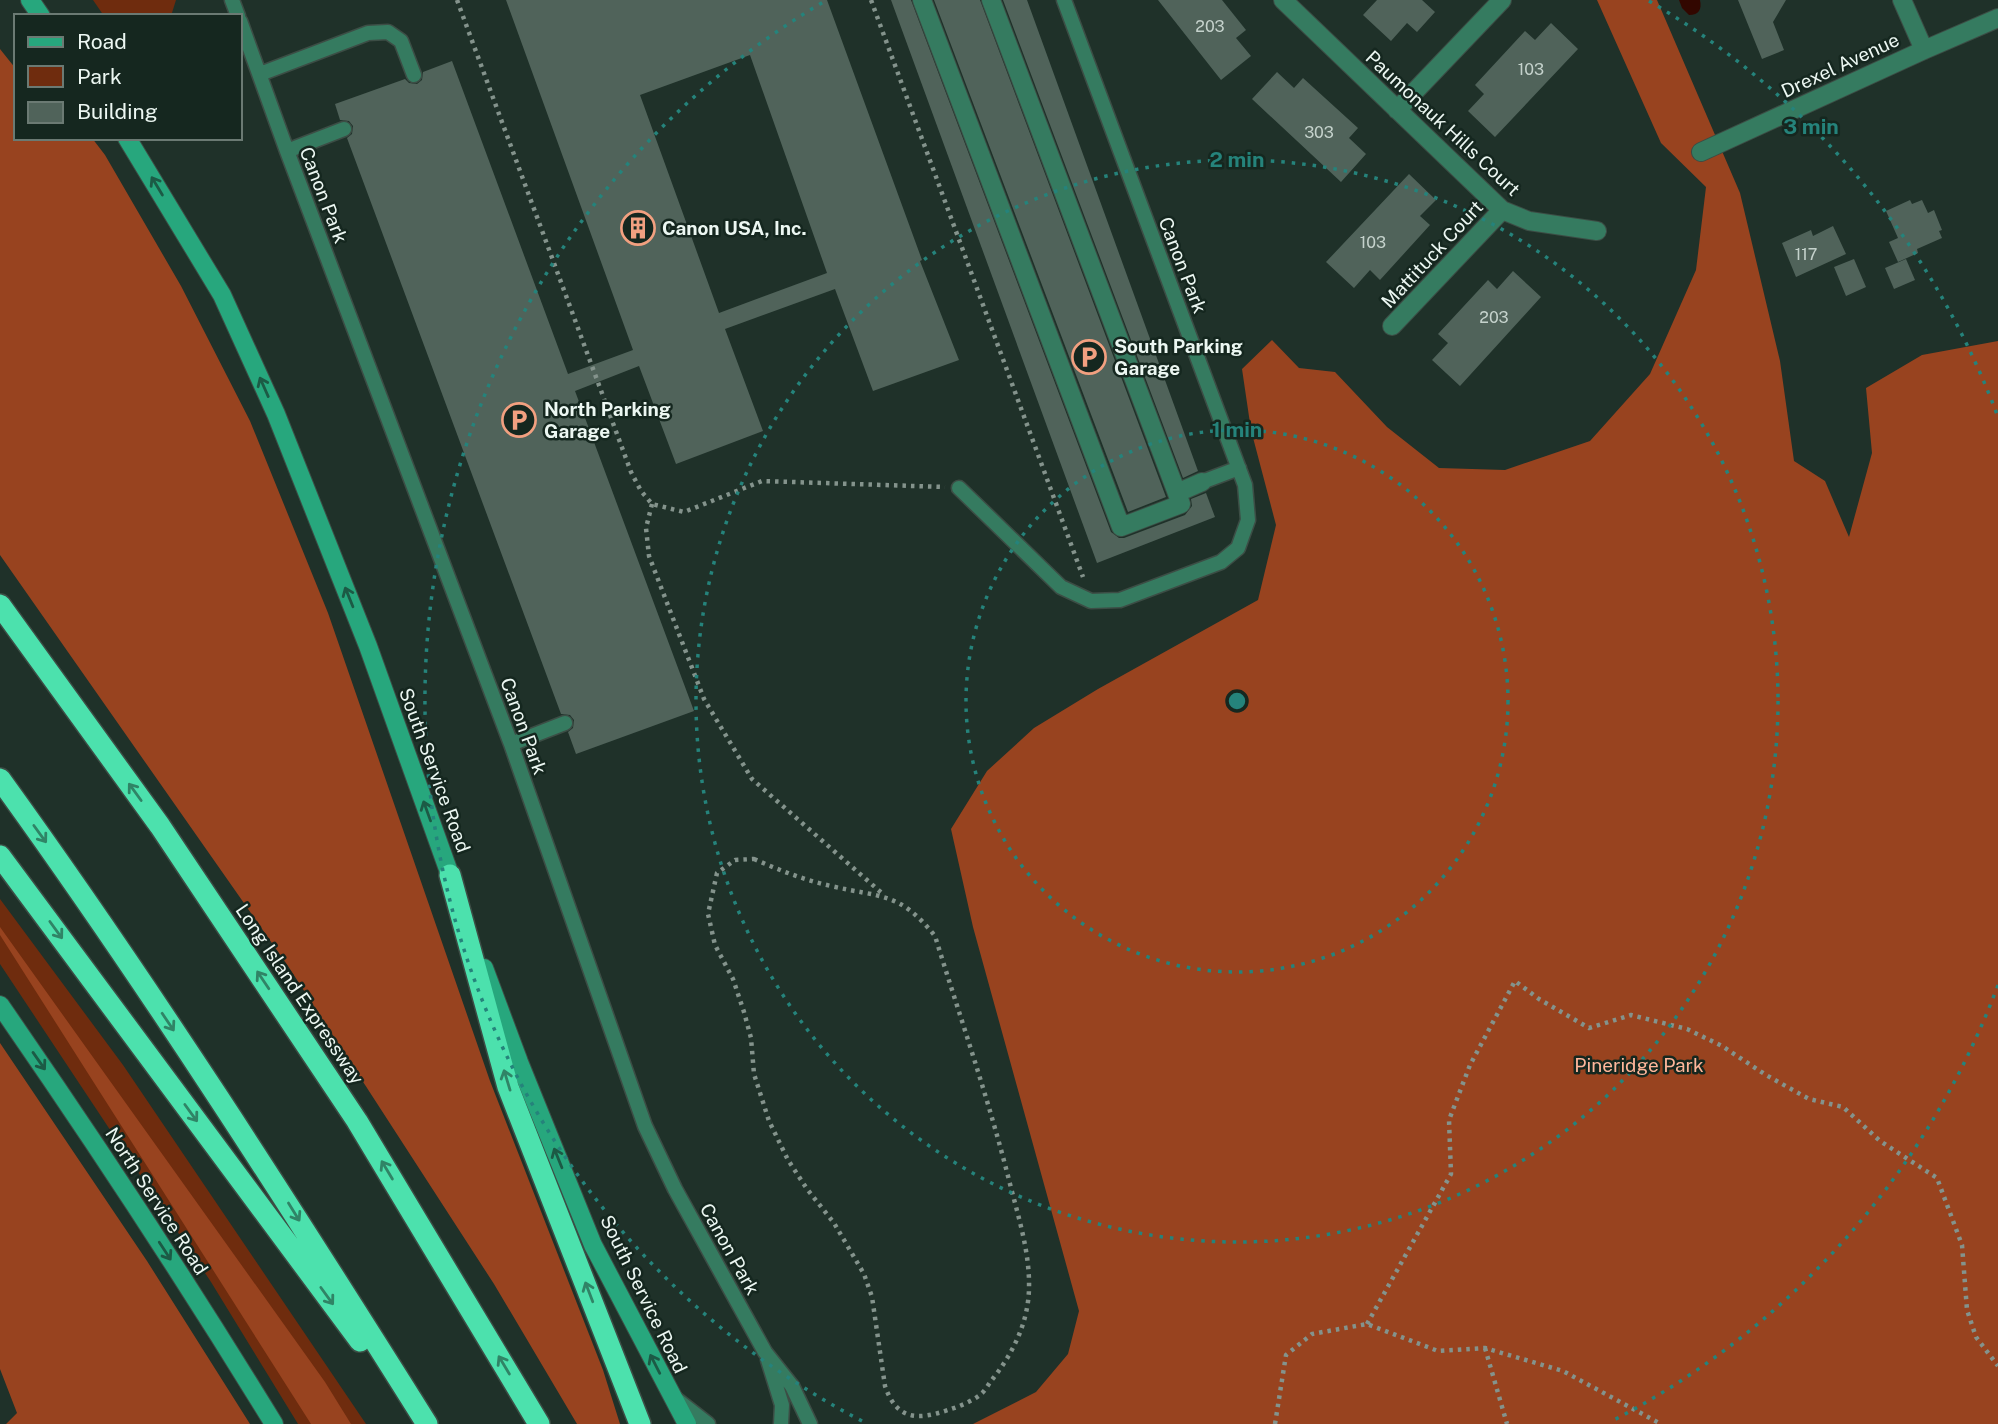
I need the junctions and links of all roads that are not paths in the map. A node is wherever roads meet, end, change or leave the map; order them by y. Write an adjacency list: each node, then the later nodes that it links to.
1 (922, 0): 23 (street)
2 (991, 0): 23 (street)
3 (1063, 0): 20 (lane, Canon Park)
4 (1283, 0): 12 (street, Paumonauk Hills Court)
5 (1502, 0): 12 (street)
6 (1902, 0): 9 (street)
7 (1998, 18): 9 (street, Drexel Avenue)
8 (242, 26): 10 (lane, Canon Park)
9 (1924, 50): 16 (street, Drexel Avenue)
10 (260, 74): 11 (lane); 15 (lane, Canon Park)
11 (415, 75)
12 (1397, 110): 17 (street, Paumonauk Hills Court)
13 (344, 129): 15 (lane)
14 (128, 140): 29 (main road, South Service Road, one-way to 14)
15 (286, 150): 26 (lane, Canon Park)
16 (1701, 152)
17 (1502, 210): 18 (street, Paumonauk Hills Court); 19 (street, Mattituck Court)
18 (1597, 231)
19 (1392, 326)
20 (1238, 468): 21 (lane); 22 (lane, Canon Park)
21 (1202, 482): 23 (street)
22 (960, 488)
23 (1177, 493)
24 (0, 604): 36 (highway, Long Island Expressway, one-way to 24)
25 (565, 723): 26 (lane)
26 (511, 744): 31 (lane, Canon Park)
27 (0, 779): 35 (highway, one-way to 35)
28 (0, 856): 34 (highway, one-way to 34)
29 (450, 875): 32 (main road, South Service Road, one-way to 29); 37 (highway, one-way to 29)
30 (0, 1005): 33 (main road, North Service Road, one-way to 33)
31 (765, 1352): 40 (lane); 41 (lane, Canon Park)
32 (671, 1396): 38 (main road, South Service Road); 39 (lane)
33 (274, 1424)
34 (421, 1424)
35 (427, 1424)
36 (539, 1424)
37 (640, 1424)
38 (687, 1424)
39 (708, 1424)
40 (781, 1424)
41 (810, 1424)

